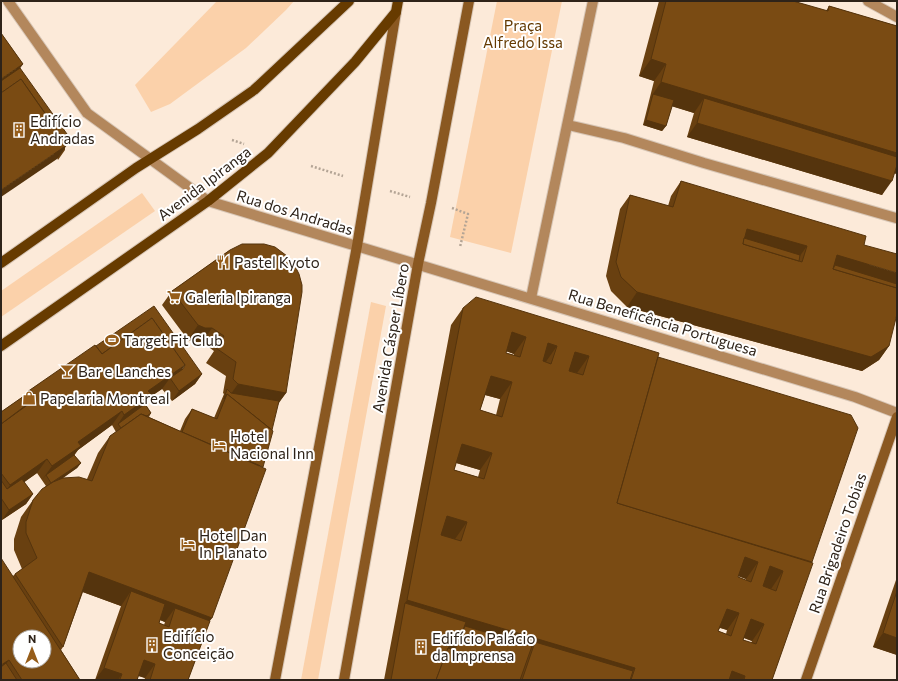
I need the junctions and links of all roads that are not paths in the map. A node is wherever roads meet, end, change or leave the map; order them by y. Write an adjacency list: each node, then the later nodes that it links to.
1 (8, 1): 10 (street, Rua dos Andradas)
2 (349, 1): 10 (main road)
3 (398, 1): 7 (main road)
4 (469, 1): 15 (main road, Avenida Cásper Líbero)
5 (593, 1): 9 (street)
6 (868, 1): 8 (street)
7 (396, 12): 11 (main road, Avenida Ipiranga); 13 (main road)
8 (897, 17)
9 (568, 125): 12 (street); 16 (street)
10 (150, 159): 11 (street, Rua dos Andradas); 14 (main road)
11 (208, 201): 13 (street, Rua dos Andradas); 17 (main road, Avenida Ipiranga)
12 (896, 218)
13 (357, 246): 15 (street, Rua dos Andradas); 20 (main road)
14 (1, 263)
15 (418, 264): 16 (street, Rua Beneficência Portuguesa); 21 (main road, Avenida Cásper Líbero)
16 (531, 298): 18 (street, Rua Beneficência Portuguesa)
17 (1, 346)
18 (897, 413)
19 (897, 416): 22 (main road, Rua Brigadeiro Tobias)
20 (276, 680)
21 (344, 680)
22 (806, 680)

